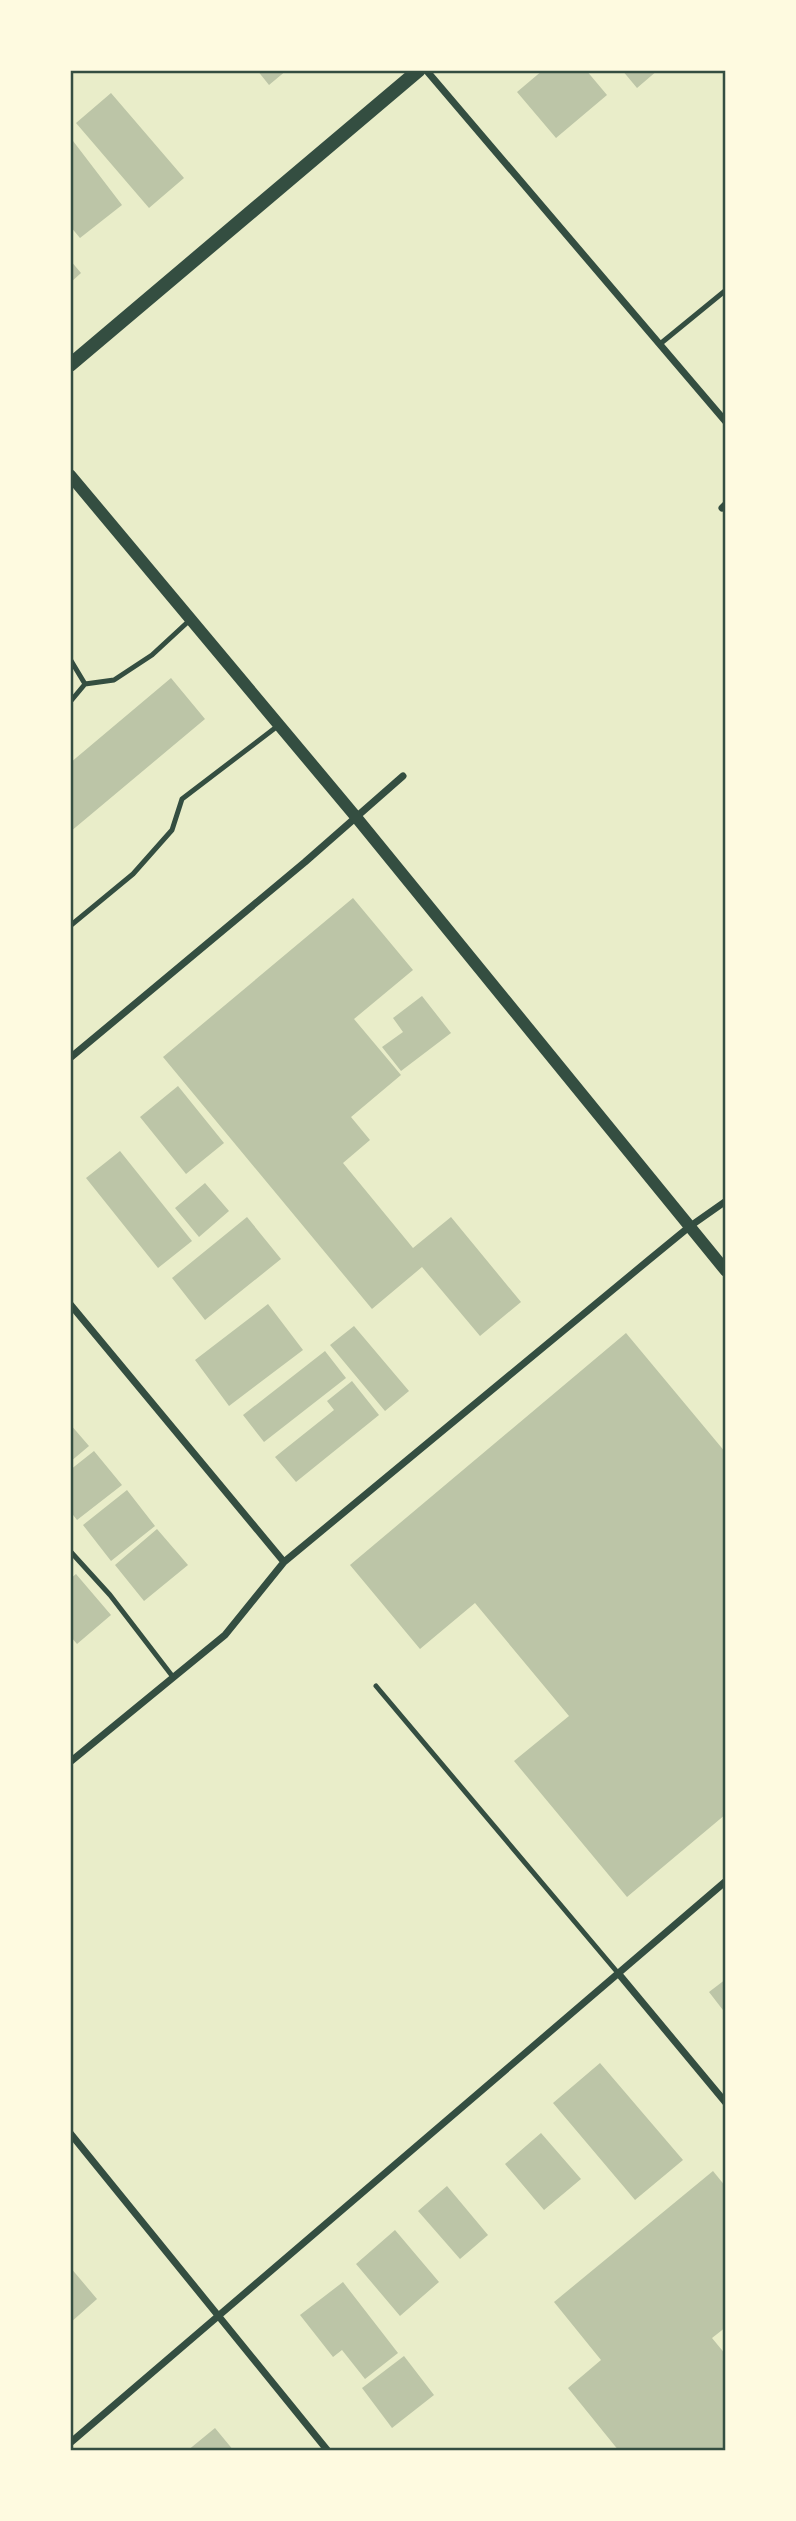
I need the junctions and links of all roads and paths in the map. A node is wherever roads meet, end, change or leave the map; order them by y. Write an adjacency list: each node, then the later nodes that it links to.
1 (419, 70): 5 (main road)
2 (426, 70): 4 (street)
3 (726, 290): 4 (lane)
4 (660, 345): 6 (street)
5 (70, 365)
6 (726, 422)
7 (70, 475): 8 (street)
8 (191, 619): 10 (lane); 12 (street)
9 (70, 659): 10 (lane)
10 (85, 684): 11 (lane)
11 (70, 702)
12 (279, 725): 14 (street); 15 (lane)
13 (403, 776): 14 (street)
14 (356, 817): 16 (street); 18 (street)
15 (70, 926)
16 (70, 1058)
17 (726, 1201): 18 (street)
18 (689, 1227): 19 (street); 22 (street)
19 (726, 1271)
20 (70, 1304): 22 (street)
21 (70, 1550): 23 (lane)
22 (284, 1562): 23 (street)
23 (173, 1677): 25 (street)
24 (376, 1686): 27 (lane)
25 (70, 1762)
26 (726, 1881): 27 (street)
27 (618, 1973): 28 (street); 30 (street)
28 (726, 2103)
29 (70, 2133): 30 (street)
30 (219, 2314): 31 (street); 32 (street)
31 (70, 2443)
32 (328, 2451)

